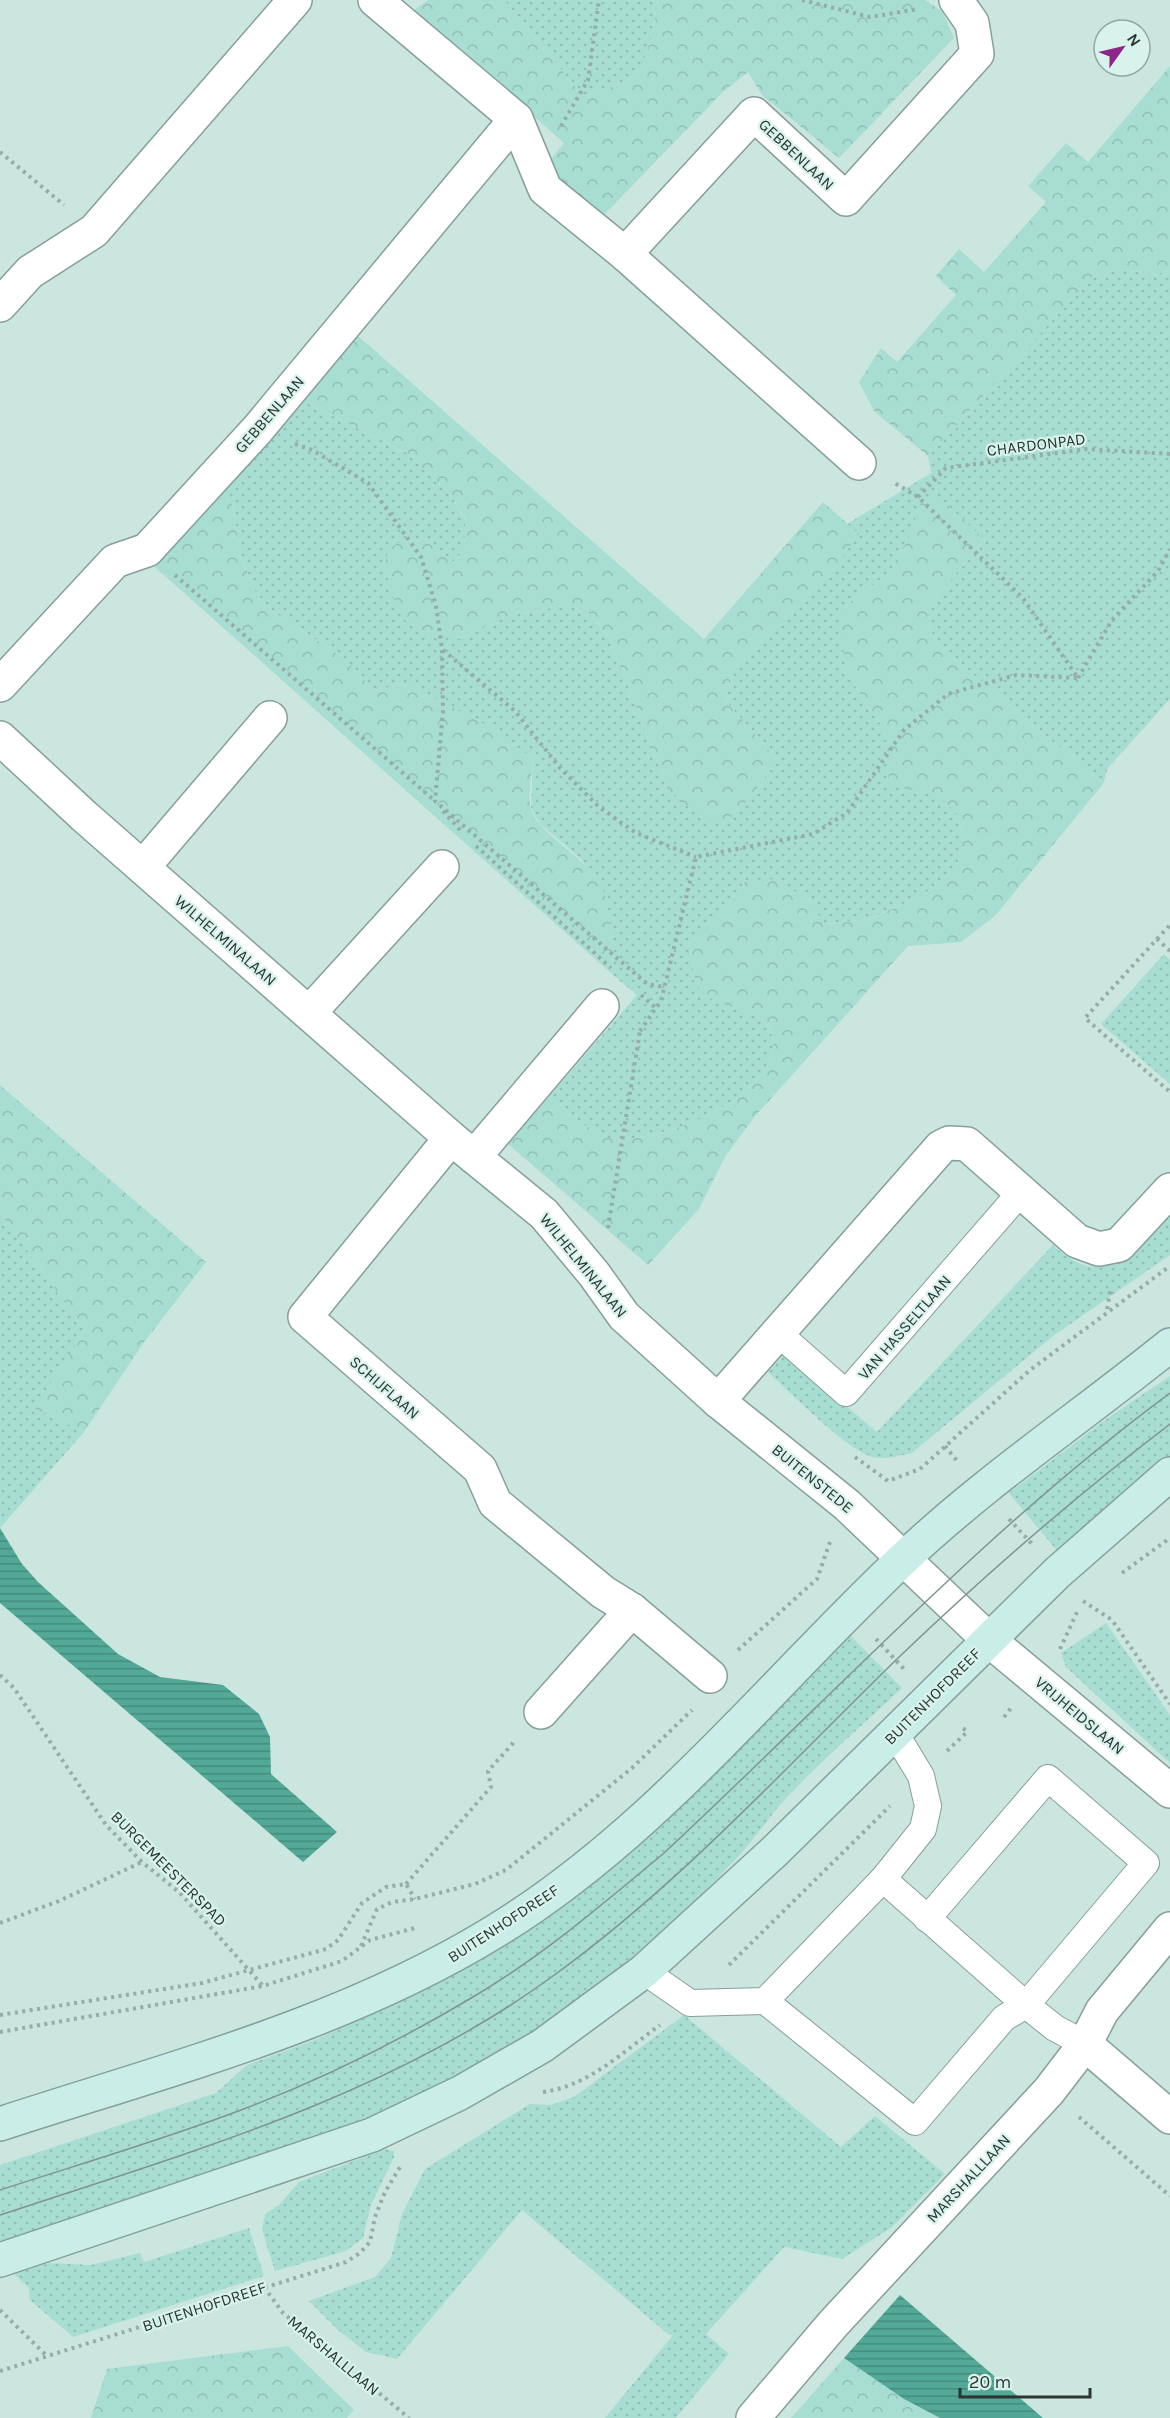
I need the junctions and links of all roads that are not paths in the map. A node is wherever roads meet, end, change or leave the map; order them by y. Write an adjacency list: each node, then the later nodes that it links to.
1 (295, 0): 6 (street)
2 (375, 0): 4 (street)
3 (940, 2): 5 (street, GEBBENLAAN)
4 (516, 119): 5 (street); 8 (street, GEBBENLAAN)
5 (625, 254): 7 (street)
6 (0, 306)
7 (860, 463)
8 (0, 685)
9 (270, 718): 11 (street)
10 (0, 738): 11 (street, WILHELMINALAAN)
11 (143, 867): 14 (street, WILHELMINALAAN)
12 (442, 867): 14 (street)
13 (602, 1006): 15 (street)
14 (309, 1013): 15 (street, WILHELMINALAAN)
15 (463, 1148): 20 (street, WILHELMINALAAN); 23 (street, SCHIJFLAAN)
16 (1170, 1190): 17 (street)
17 (1021, 1192): 18 (street); 18 (lane, VAN HASSELTLAAN)
18 (778, 1333): 20 (street)
19 (1170, 1345): 22 (street, BUITENHOFDREEF)
20 (718, 1401): 22 (street, BUITENSTEDE)
21 (1170, 1474): 24 (street, BUITENHOFDREEF)
22 (904, 1558): 24 (street, BUITENHOFDREEF); 37 (street, BUITENHOFDREEF)
23 (632, 1610): 25 (street, SCHIJFLAAN); 26 (street)
24 (989, 1640): 27 (street, BUITENHOFDREEF); 28 (street, VRIJHEIDSLAAN)
25 (710, 1676)
26 (541, 1712)
27 (896, 1732): 29 (lane); 32 (street, BUITENHOFDREEF)
28 (1170, 1791)
29 (883, 1879): 30 (lane); 33 (lane)
30 (927, 1919): 34 (lane); 34 (lane)
31 (1170, 1929): 35 (street, MARSHALLLAAN)
32 (644, 1971): 33 (lane); 38 (street, BUITENHOFDREEF)
33 (765, 2001): 34 (lane)
34 (1026, 2005): 35 (lane)
35 (1085, 2044): 36 (street); 39 (street, MARSHALLLAAN)
36 (1170, 2117)
37 (0, 2124)
38 (0, 2260)
39 (753, 2418)

